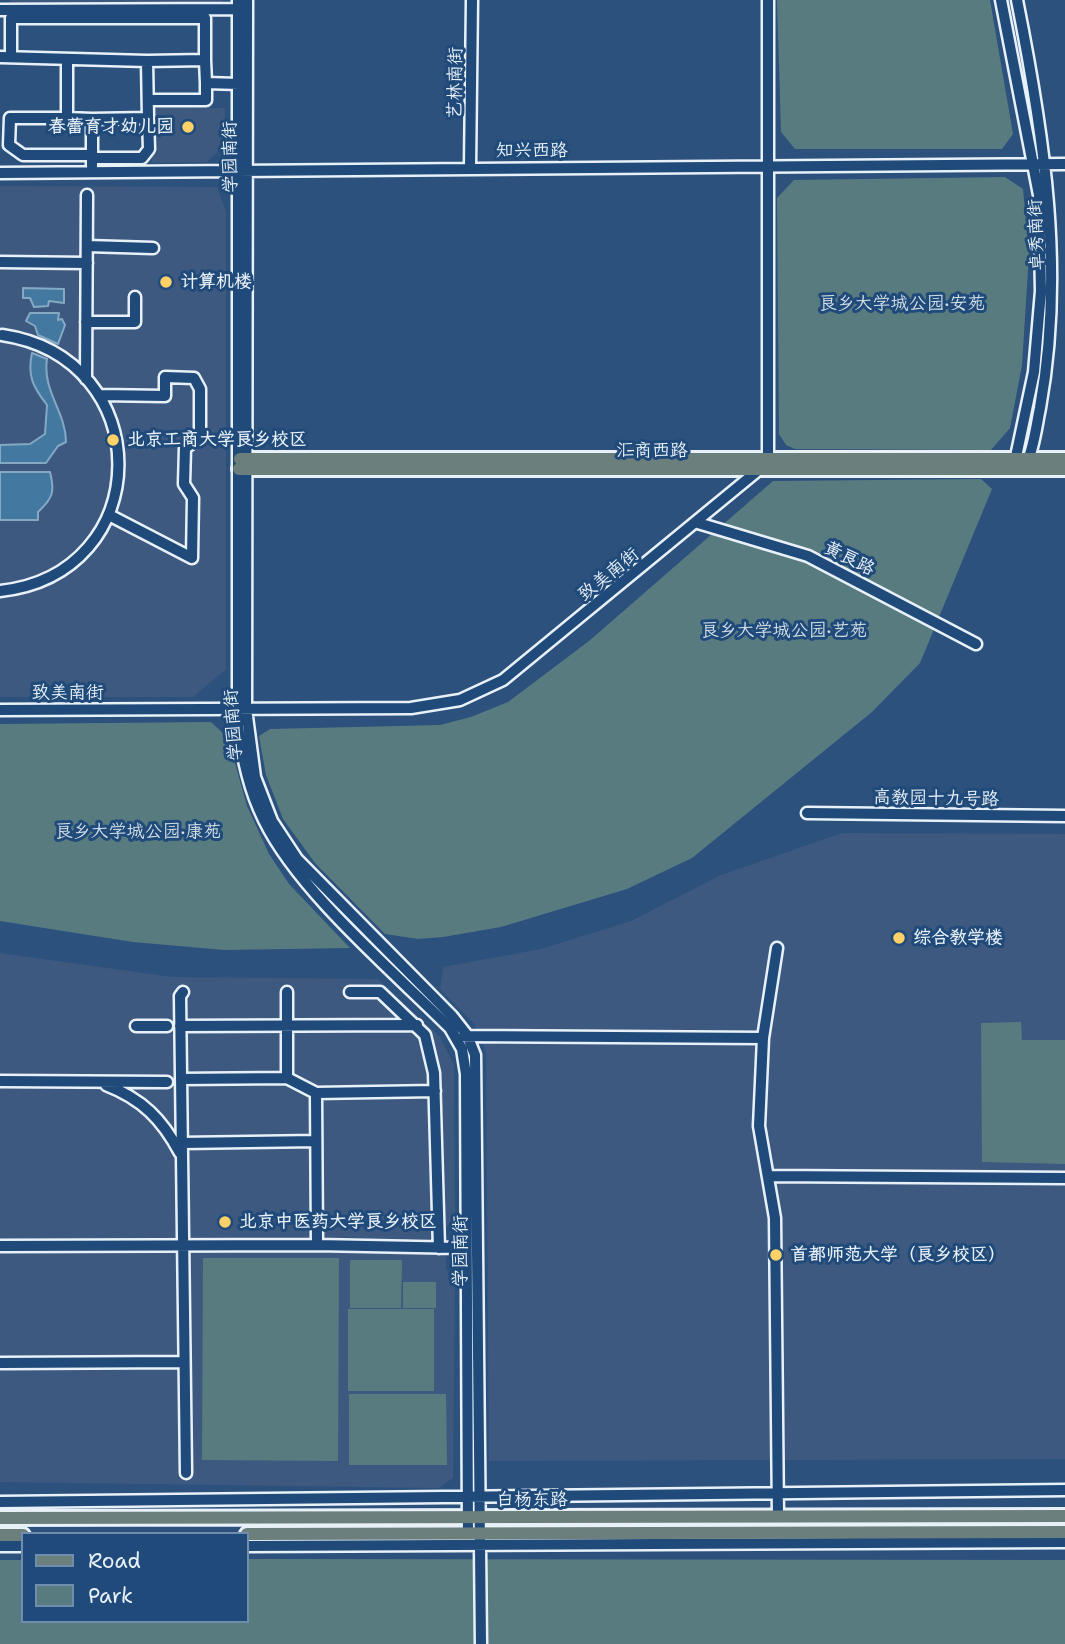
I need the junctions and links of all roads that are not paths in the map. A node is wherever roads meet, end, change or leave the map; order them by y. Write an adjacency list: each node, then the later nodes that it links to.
1 (247, 0): 26 (street, 学园南街)
2 (472, 0): 25 (street, 艺林南街)
3 (768, 0): 24 (street)
4 (1001, 0): 21 (street, 卓秀南街)
5 (1017, 0): 22 (street, 卓秀南街)
6 (53, 5): 7 (street); 9 (street)
7 (182, 5): 8 (street)
8 (238, 5): 15 (street, 学园南街)
9 (0, 10)
10 (6, 57): 11 (street); 12 (street)
11 (67, 60): 13 (street); 17 (street)
12 (205, 60): 13 (street); 14 (street)
13 (147, 61): 16 (street)
14 (206, 80): 15 (street); 16 (street)
15 (239, 80): 26 (street, 学园南街)
16 (148, 100): 18 (street)
17 (67, 118): 19 (street); 20 (street)
18 (148, 118): 19 (street); 20 (street)
19 (92, 119): 20 (street)
20 (92, 160)
21 (1032, 164): 22 (street, 知兴西路); 24 (street, 知兴西路); 41 (street, 卓秀南街)
22 (1046, 164): 23 (street, 知兴西路); 41 (street, 卓秀南街)
23 (1065, 164)
24 (766, 165): 25 (street, 知兴西路); 40 (street)
25 (470, 167): 26 (street, 知兴西路)
26 (243, 172): 27 (street, 知兴西路); 39 (street, 学园南街)
27 (0, 173)
28 (88, 195): 29 (street)
29 (87, 247): 30 (street); 32 (street)
30 (153, 247)
31 (0, 262): 32 (street)
32 (87, 263): 34 (street)
33 (135, 298): 34 (street)
34 (86, 322): 36 (street)
35 (1, 336): 36 (street)
36 (86, 379): 37 (street)
37 (100, 395): 43 (street); 43 (street)
38 (1065, 459): 41 (main road, 汇商西路)
39 (243, 464): 40 (main road, 汇商西路); 47 (street, 学园南街)
40 (765, 464): 41 (main road, 汇商西路); 44 (street, 致美南街)
41 (1020, 464): 42 (main road, 汇商西路)
42 (1065, 469)
43 (109, 515): 45 (street)
44 (698, 523): 46 (street, 黄良路); 47 (street, 致美南街)
45 (0, 591)
46 (976, 644)
47 (242, 709): 48 (street, 致美南街); 60 (street, 学园南街)
48 (0, 710)
49 (807, 813): 50 (street, 高教园十九号路)
50 (1065, 816)
51 (777, 948): 61 (street)
52 (183, 992): 58 (street)
53 (287, 992): 59 (street)
54 (350, 992): 55 (street)
55 (417, 1025): 59 (street); 67 (street)
56 (136, 1026): 57 (street)
57 (167, 1026)
58 (180, 1026): 59 (street); 63 (street)
59 (287, 1026): 62 (street)
60 (462, 1037): 61 (street); 77 (street, 学园南街); 83 (street, 学园南街)
61 (763, 1038): 72 (street)
62 (287, 1078): 63 (street); 68 (street)
63 (181, 1079): 70 (street)
64 (0, 1082): 65 (street)
65 (98, 1082): 66 (street); 71 (street)
66 (167, 1082)
67 (435, 1091): 68 (street); 76 (street)
68 (316, 1093): 69 (street)
69 (316, 1142): 70 (street); 74 (street)
70 (182, 1143): 71 (street)
71 (182, 1156): 78 (street)
72 (768, 1176): 73 (street); 82 (street)
73 (1065, 1178)
74 (317, 1244): 75 (street); 76 (street)
75 (0, 1246)
76 (439, 1248): 77 (street)
77 (466, 1248): 83 (street, 学园南街)
78 (184, 1362): 79 (street); 80 (street)
79 (0, 1363)
80 (186, 1474)
81 (1065, 1490): 82 (street)
82 (778, 1493): 83 (street); 85 (street)
83 (472, 1497): 84 (street); 88 (street, 学园南街)
84 (0, 1502)
85 (778, 1517): 86 (main road, 白杨东路); 88 (main road, 白杨东路)
86 (1065, 1517)
87 (0, 1518): 88 (main road, 白杨东路)
88 (473, 1518): 93 (street, 学园南街)
89 (1065, 1532): 93 (main road, 白杨东路)
90 (248, 1534): 93 (main road, 白杨东路)
91 (0, 1535): 92 (main road)
92 (21, 1535)
93 (475, 1538): 94 (street); 97 (street); 98 (street, 学园南街)
94 (1065, 1542)
95 (0, 1546): 96 (street)
96 (21, 1546)
97 (248, 1546)
98 (481, 1644)

